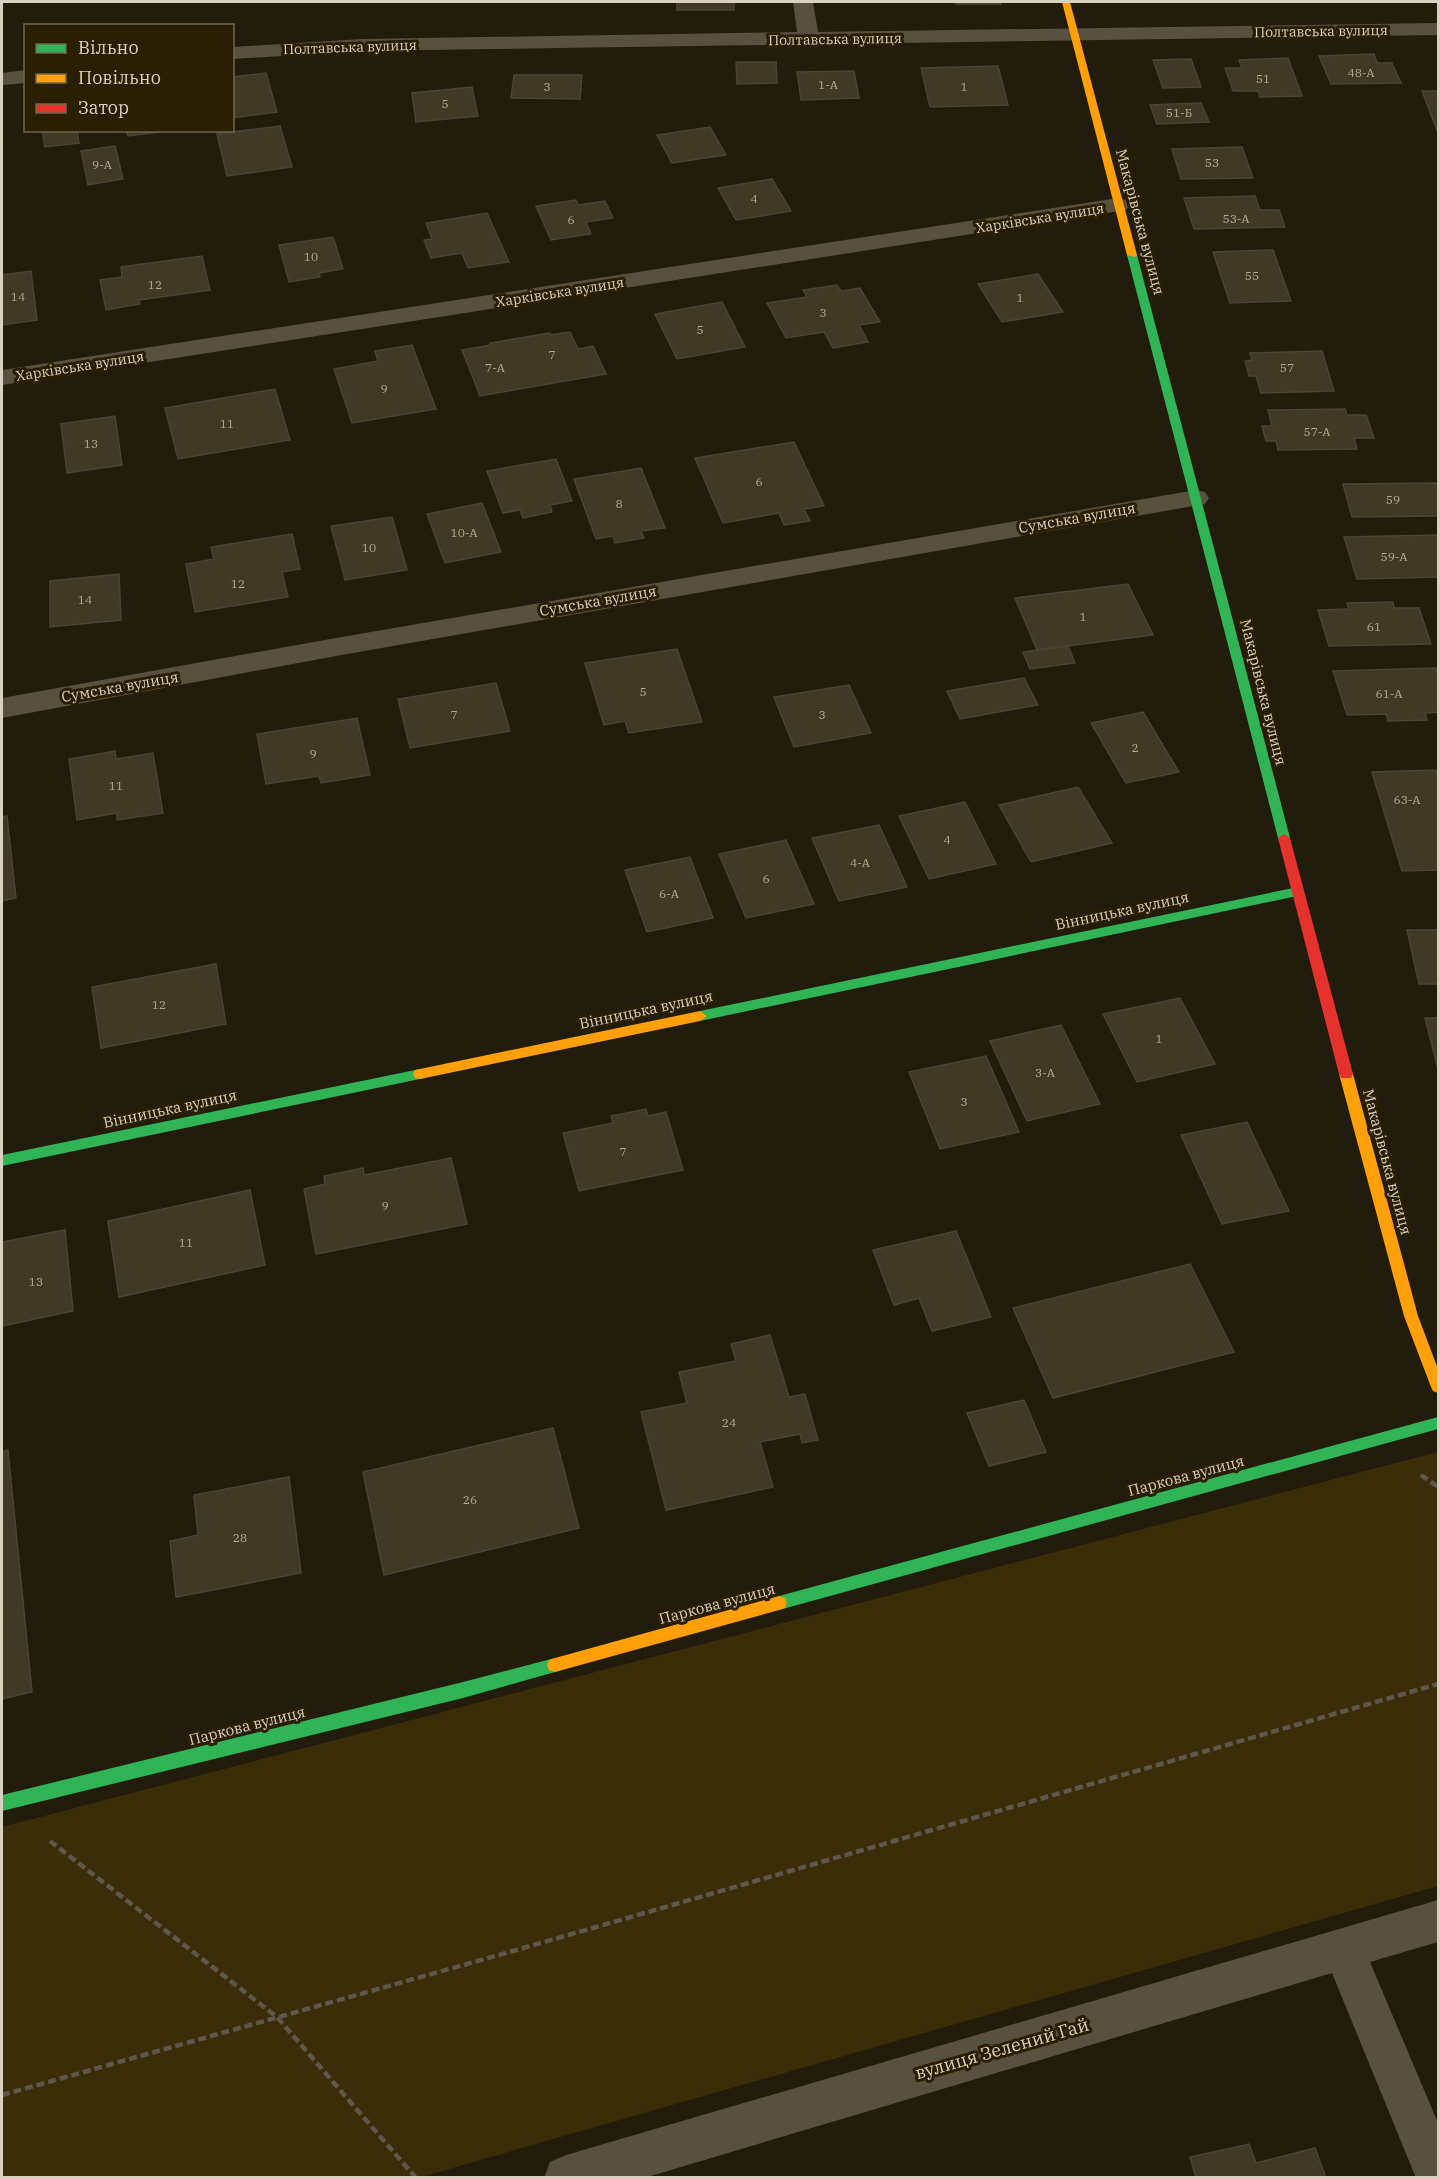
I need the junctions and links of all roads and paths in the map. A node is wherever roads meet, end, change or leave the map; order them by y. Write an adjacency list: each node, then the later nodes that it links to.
1 (803, 2): 5 (street)
2 (1066, 2): 4 (street, Макарівська вулиця)
3 (1438, 29): 4 (street, Полтавська вулиця)
4 (1075, 36): 5 (street, Полтавська вулиця); 9 (street, Макарівська вулиця)
5 (809, 40): 6 (street, Полтавська вулиця)
6 (234, 53)
7 (24, 76): 8 (street)
8 (2, 79)
9 (1118, 206): 10 (street, Харківська вулиця); 11 (street, Макарівська вулиця)
10 (2, 378)
11 (1196, 498): 12 (street, Сумська вулиця); 13 (street, Макарівська вулиця)
12 (2, 708)
13 (1298, 892): 14 (street, Вінницька вулиця); 15 (street, Макарівська вулиця)
14 (2, 1161)
15 (1438, 1387)
16 (1438, 1423): 18 (street, Паркова вулиця)
17 (1438, 1684): 22 (path)
18 (2, 1803)
19 (47, 1839): 22 (path)
20 (1438, 1921): 21 (street, вулиця Зелений Гай)
21 (1343, 1948): 24 (street); 26 (street, вулиця Зелений Гай)
22 (277, 2017): 23 (path); 25 (path)
23 (2, 2095)
24 (1438, 2175)
25 (417, 2178)
26 (566, 2178)

